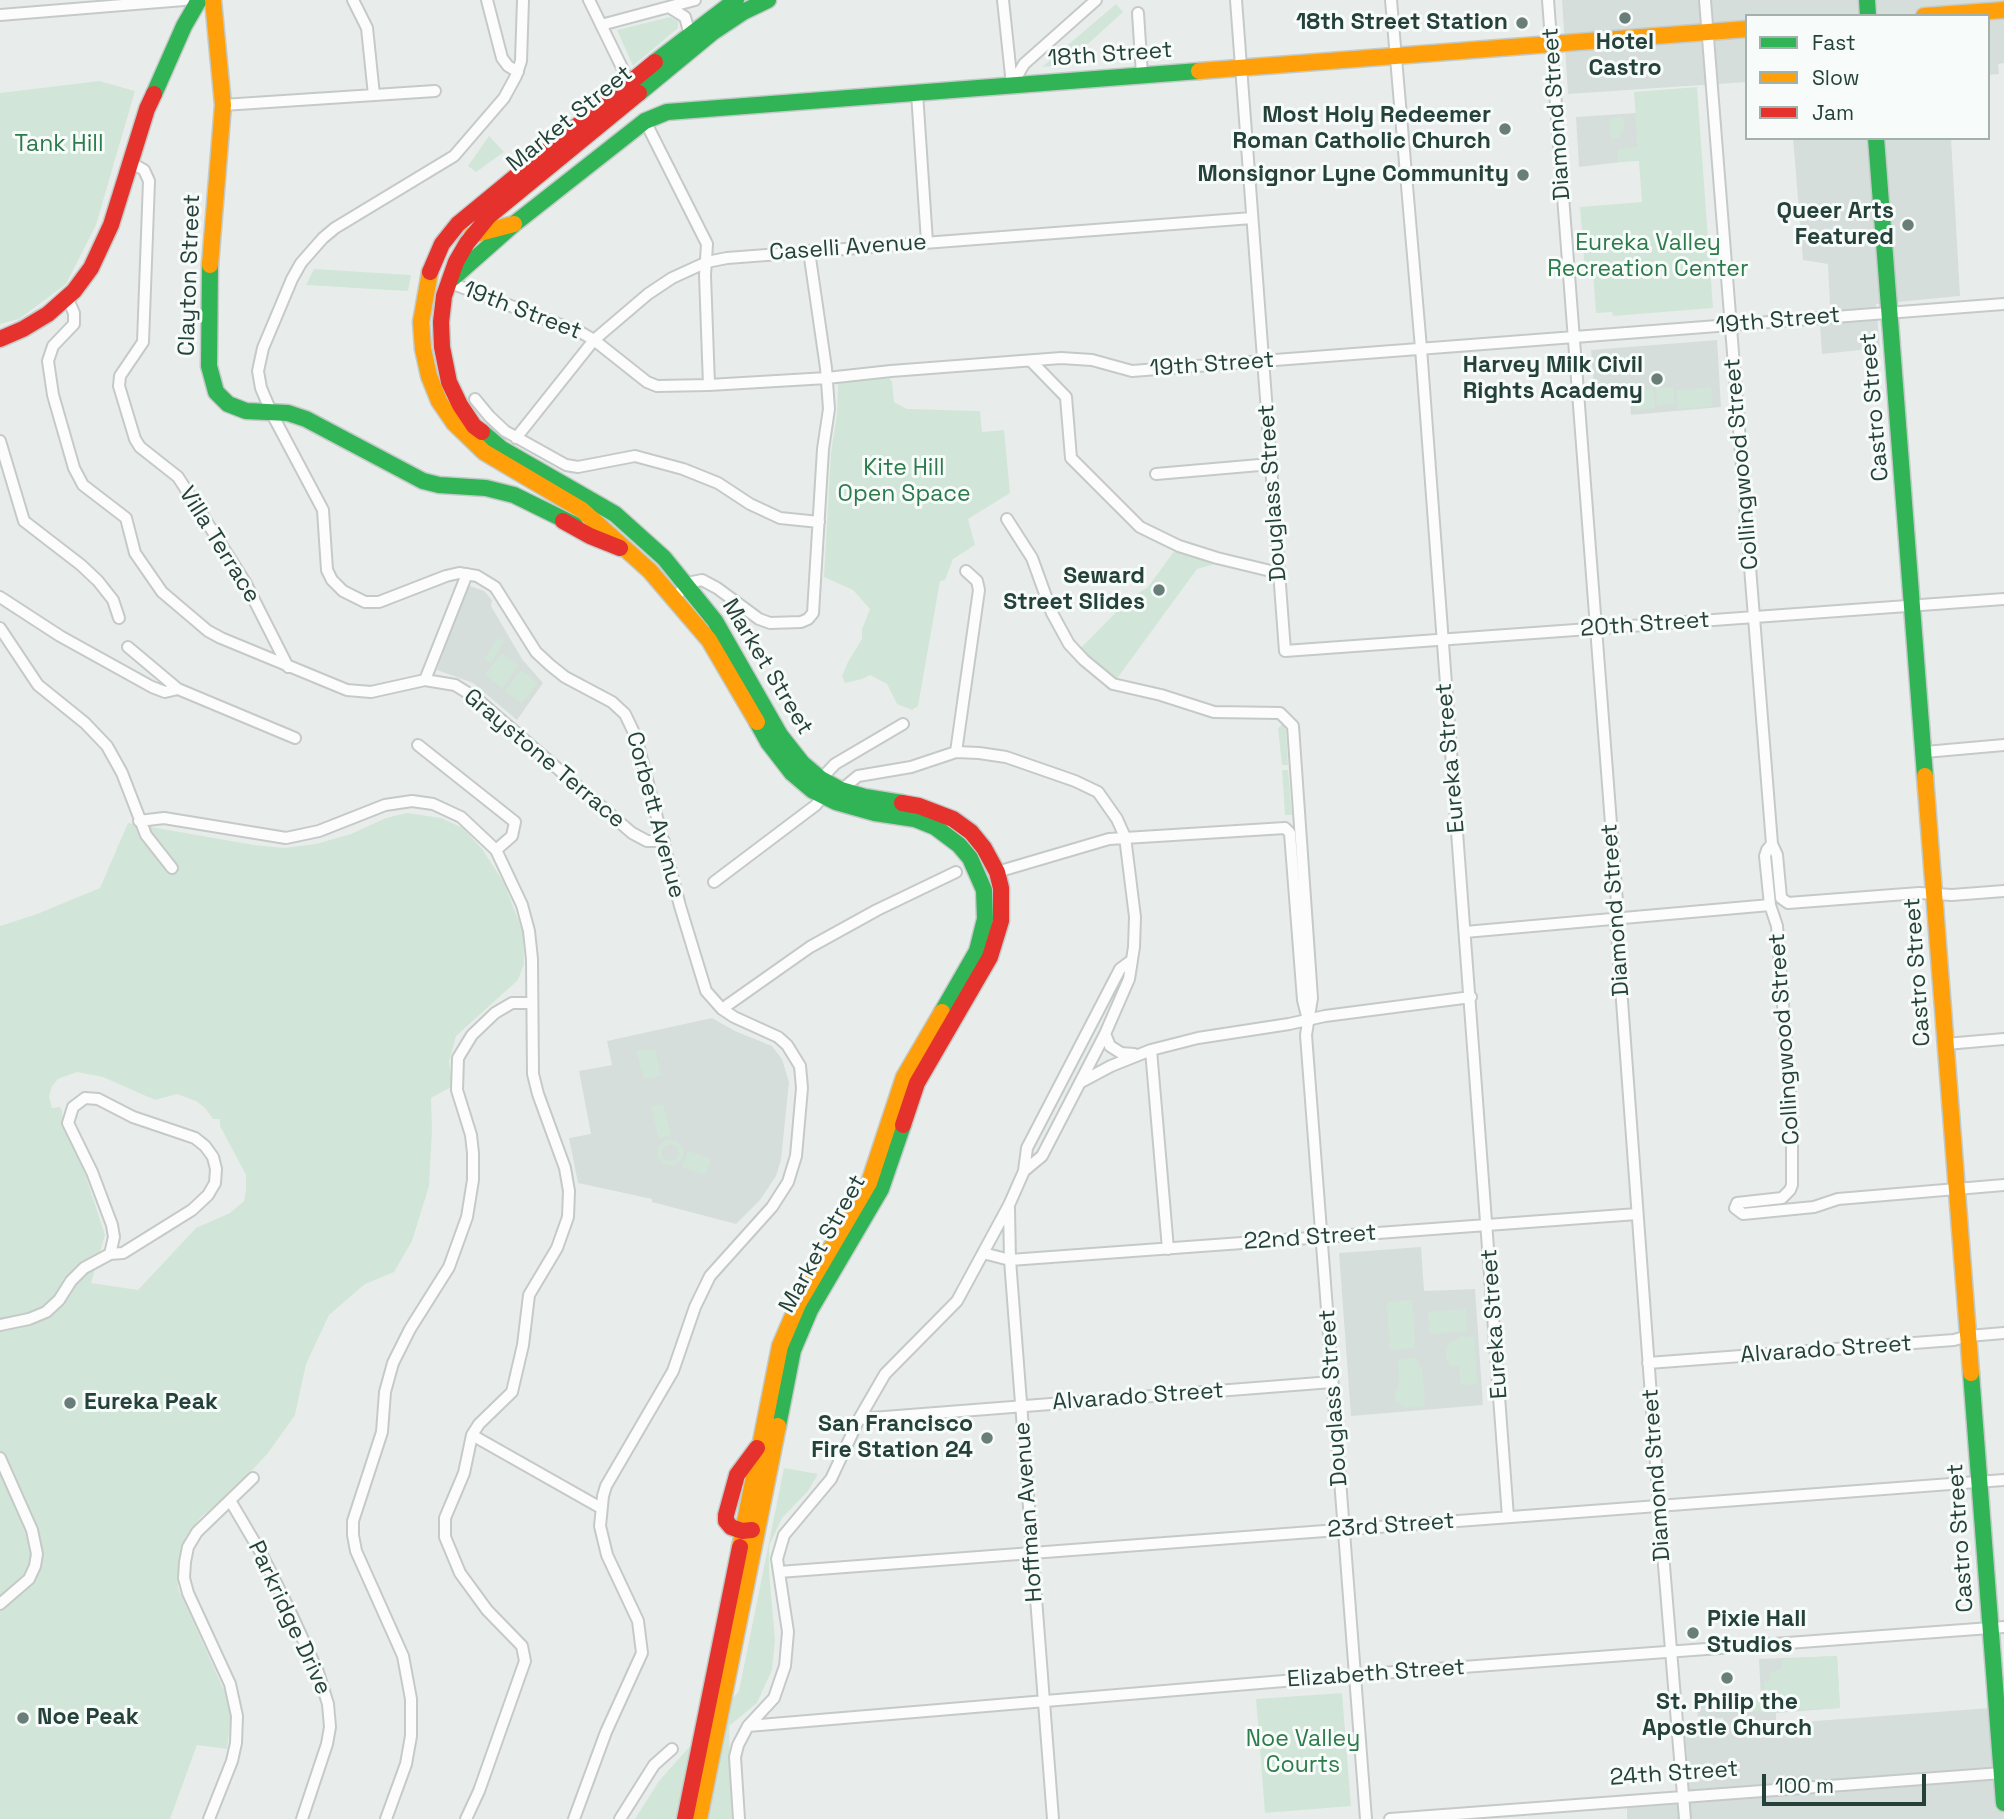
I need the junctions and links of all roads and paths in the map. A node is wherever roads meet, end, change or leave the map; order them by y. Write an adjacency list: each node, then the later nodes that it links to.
1 (184, 0): 17 (street)
2 (200, 0): 40 (main road)
3 (213, 0): 37 (main road, Clayton Street)
4 (353, 0): 36 (street)
5 (487, 0): 30 (street)
6 (523, 0): 30 (street)
7 (589, 0): 23 (street)
8 (695, 0): 18 (street)
9 (736, 0): 26 (main road, Market Street)
10 (768, 0): 33 (main road, Market Street)
11 (1003, 0): 32 (street)
12 (1096, 0): 32 (street)
13 (1236, 0): 29 (street, Douglass Street)
14 (1391, 0): 28 (street, Eureka Street)
15 (1548, 0): 27 (street, Diamond Street)
16 (1705, 0): 25 (street, Collingwood Street)
17 (37, 6): 22 (street)
18 (669, 6): 23 (street); 26 (street)
19 (2004, 10): 21 (main road)
20 (1138, 13): 31 (street)
21 (1951, 14)
22 (0, 15)
23 (601, 25): 33 (street)
24 (1745, 29): 25 (main road, 18th Street)
25 (1708, 31): 27 (main road, 18th Street); 52 (street, Collingwood Street)
26 (690, 35): 33 (main road, Market Street)
27 (1552, 43): 28 (main road, 18th Street); 53 (street, Diamond Street)
28 (1395, 55): 29 (main road, 18th Street); 56 (street, Eureka Street)
29 (1241, 68): 31 (main road, 18th Street); 41 (street, Douglass Street)
30 (518, 72): 63 (street)
31 (1142, 75): 32 (main road, 18th Street)
32 (1012, 86): 35 (main road, 18th Street)
33 (633, 89): 43 (main road, Market Street); 50 (main road, Market Street)
34 (435, 91): 36 (street)
35 (917, 93): 38 (main road, 18th Street); 44 (street)
36 (374, 95): 37 (street)
37 (223, 105): 63 (main road, Clayton Street)
38 (645, 121): 42 (main road, 18th Street); 46 (street)
39 (1876, 140): 51 (main road, Castro Street)
40 (130, 162): 48 (main road); 88 (street, Villa Terrace)
41 (1252, 218): 44 (street, Caselli Avenue); 58 (street, Douglass Street)
42 (514, 224): 43 (main road); 47 (main road, 18th Street)
43 (473, 234): 47 (main road, Market Street); 50 (main road)
44 (927, 242): 45 (street, Caselli Avenue)
45 (809, 251): 46 (street, Caselli Avenue); 59 (street)
46 (707, 262): 55 (street, Caselli Avenue); 60 (street)
47 (448, 282): 55 (street, 19th Street); 61 (main road, Market Street)
48 (68, 297): 54 (main road); 88 (street, Graystone Terrace)
49 (2004, 304): 51 (street, 19th Street)
50 (422, 307): 68 (main road, Market Street)
51 (1890, 312): 52 (street, 19th Street); 80 (main road, Castro Street)
52 (1731, 325): 53 (street, 19th Street); 81 (street, Collingwood Street)
53 (1574, 337): 56 (street, 19th Street); 84 (street, Diamond Street)
54 (0, 339)
55 (594, 340): 60 (street, 19th Street); 64 (street, Caselli Avenue)
56 (1421, 348): 58 (street, 19th Street); 85 (street, Eureka Street)
57 (1031, 361): 58 (street, 19th Street); 59 (street, 19th Street); 75 (street)
58 (1263, 361): 66 (street, Douglass Street)
59 (827, 378): 60 (street, 19th Street); 71 (street)
60 (709, 385)
61 (454, 394): 62 (main road); 68 (main road, Market Street)
62 (475, 399): 64 (street)
63 (272, 414): 70 (main road, Clayton Street); 74 (street)
64 (516, 438): 71 (street)
65 (0, 441): 82 (street)
66 (1271, 464): 67 (street); 75 (street, Douglass Street)
67 (1156, 474)
68 (596, 511): 70 (main road); 72 (main road, Market Street); 76 (main road, Market Street)
69 (1007, 519): 118 (street, Douglass Street)
70 (563, 521): 72 (main road, Clayton Street)
71 (819, 522): 76 (street)
72 (639, 560): 78 (main road, Market Street)
73 (966, 571): 95 (street)
74 (467, 573): 89 (street); 102 (street, Corbett Avenue)
75 (1279, 573): 87 (street, Douglass Street)
76 (688, 585): 78 (street); 97 (main road, Market Street)
77 (0, 597): 90 (street)
78 (674, 597): 99 (main road, Market Street)
79 (2004, 599): 80 (street, 20th Street)
80 (1914, 606): 81 (street, 20th Street); 96 (main road, Castro Street)
81 (1754, 617): 84 (street, 20th Street); 103 (street, Collingwood Street)
82 (119, 618)
83 (0, 628): 100 (street)
84 (1596, 629): 85 (street, 20th Street); 112 (street, Diamond Street)
85 (1441, 641): 87 (street, 20th Street); 113 (street, Eureka Street)
86 (128, 647): 90 (street)
87 (1285, 651)
88 (288, 667): 89 (street, Graystone Terrace)
89 (425, 680): 102 (street, Graystone Terrace)
90 (178, 689): 92 (street)
91 (903, 724): 97 (street)
92 (295, 738)
93 (418, 745): 104 (street)
94 (2004, 746): 96 (street)
95 (956, 751): 98 (street); 101 (street)
96 (1925, 752): 110 (main road, Castro Street)
97 (821, 779): 98 (main road, Market Street)
98 (841, 790): 107 (main road, Market Street)
99 (823, 796): 108 (street); 152 (main road, Market Street)
100 (139, 821): 104 (street); 105 (street)
101 (1125, 837): 107 (street); 114 (street); 118 (street, Douglass Street)
102 (664, 841): 117 (street, Corbett Avenue)
103 (1772, 844): 110 (street, Collingwood Street); 111 (street, Collingwood Street)
104 (496, 850): 116 (street)
105 (172, 868)
106 (956, 872): 117 (street)
107 (997, 872): 152 (main road, Market Street)
108 (714, 882)
109 (2004, 891): 110 (street)
110 (1935, 894): 121 (main road, Castro Street)
111 (1770, 905): 112 (street); 127 (street, Collingwood Street)
112 (1616, 919): 113 (street); 129 (street, Diamond Street)
113 (1465, 932): 115 (street, Eureka Street)
114 (1132, 960): 119 (street); 125 (street)
115 (1471, 998): 118 (street); 130 (street, Eureka Street)
116 (532, 1003): 143 (street); 168 (street)
117 (722, 1009): 150 (street, Corbett Avenue)
118 (1308, 1019): 122 (street); 131 (street, Douglass Street)
119 (1105, 1034): 123 (street); 124 (street)
120 (2004, 1039): 121 (street)
121 (1947, 1044): 127 (main road, Castro Street)
122 (1152, 1050): 123 (street); 132 (street)
123 (1139, 1055): 124 (street)
124 (1081, 1082): 125 (street)
125 (1024, 1171): 128 (street)
126 (2004, 1185): 127 (street)
127 (1957, 1189): 138 (main road, Castro Street)
128 (1009, 1205): 134 (street); 135 (street, Hoffman Avenue)
129 (1637, 1214): 130 (street, 22nd Street); 139 (street, Diamond Street)
130 (1488, 1225): 131 (street, 22nd Street); 151 (street, Eureka Street)
131 (1321, 1237): 132 (street, 22nd Street); 140 (street, Douglass Street)
132 (1168, 1248): 135 (street, 22nd Street)
133 (110, 1254): 133 (street); 136 (street)
134 (983, 1254): 135 (street, 22nd Street); 142 (street)
135 (1010, 1260): 141 (street, Hoffman Avenue)
136 (0, 1325)
137 (2004, 1333): 138 (street, Alvarado Street)
138 (1968, 1336): 139 (street, Alvarado Street); 147 (main road, Castro Street)
139 (1648, 1363): 149 (street, Diamond Street)
140 (1332, 1382): 141 (street, Alvarado Street); 153 (street, Douglass Street)
141 (1021, 1406): 142 (street, Alvarado Street); 154 (street, Hoffman Avenue)
142 (859, 1419): 155 (street)
143 (472, 1435): 150 (street); 169 (street)
144 (0, 1458): 156 (street)
145 (253, 1478): 148 (street)
146 (2004, 1480): 147 (street, 23rd Street)
147 (1980, 1482): 149 (street, 23rd Street); 157 (main road, Castro Street)
148 (231, 1502): 166 (street); 167 (street, Parkridge Drive)
149 (1659, 1505): 151 (street, 23rd Street); 158 (street, Diamond Street)
150 (601, 1508): 170 (street, Corbett Avenue)
151 (1508, 1517): 153 (street, 23rd Street)
152 (750, 1528): 172 (main road, Market Street); 173 (main road, Market Street)
153 (1344, 1529): 154 (street, 23rd Street); 159 (street, Douglass Street)
154 (1032, 1553): 155 (street, 23rd Street); 160 (street, Hoffman Avenue)
155 (779, 1573): 161 (street)
156 (0, 1604)
157 (1997, 1627): 158 (street, Elizabeth Street); 163 (main road, Castro Street)
158 (1670, 1651): 159 (street, Elizabeth Street); 164 (street, Diamond Street)
159 (1355, 1675): 160 (street, Elizabeth Street); 176 (street, Douglass Street)
160 (1044, 1700): 161 (street, Elizabeth Street); 175 (street, Hoffman Avenue)
161 (748, 1726): 174 (street)
162 (672, 1749): 171 (street)
163 (2003, 1772): 164 (street, 24th Street); 165 (main road, Castro Street)
164 (1684, 1796): 177 (street, 24th Street); 178 (street, Diamond Street)
165 (2004, 1803)
166 (209, 1819)
167 (302, 1819)
168 (386, 1819)
169 (466, 1819)
170 (574, 1819)
171 (620, 1819)
172 (685, 1819)
173 (699, 1819)
174 (739, 1819)
175 (1053, 1819)
176 (1366, 1819)
177 (1390, 1819)
178 (1685, 1819)

